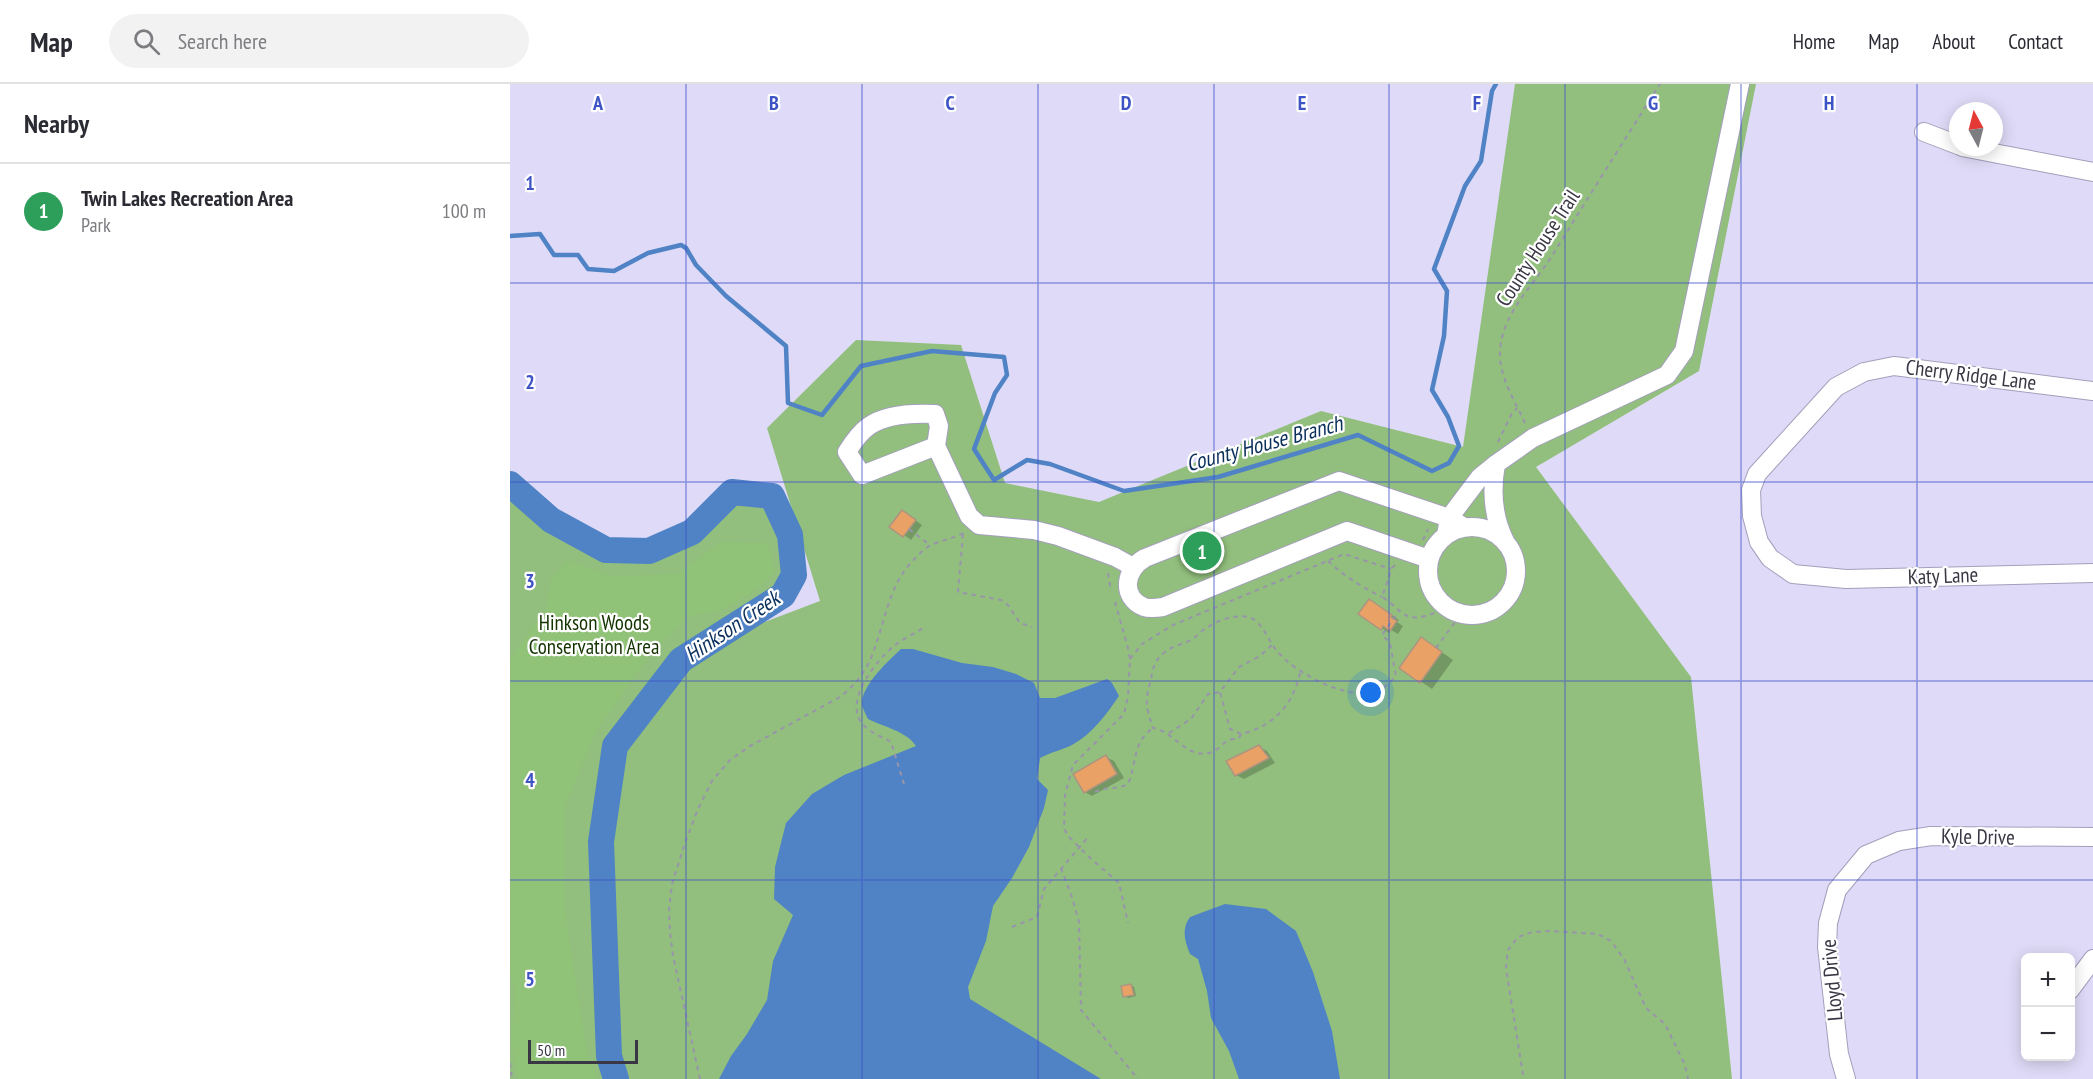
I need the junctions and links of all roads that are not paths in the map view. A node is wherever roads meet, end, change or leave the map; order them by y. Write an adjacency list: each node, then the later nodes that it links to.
1 (1740, 84): 8 (street)
2 (1924, 132): 3 (street)
3 (1949, 142)
4 (2003, 154): 5 (street)
5 (2093, 172)
6 (2093, 391): 14 (street, Cherry Ridge Lane)
7 (936, 446): 7 (street); 12 (street)
8 (1496, 464): 9 (street); 10 (street)
9 (1453, 527): 10 (street); 11 (street); 12 (street)
10 (1505, 541): 11 (street)
11 (1429, 559): 12 (street)
12 (1133, 567)
13 (2093, 573): 14 (street, Katy Lane)
14 (1793, 574)
15 (2093, 837): 16 (street, Kyle Drive)
16 (1866, 855): 19 (street, Lloyd Drive)
17 (2093, 959): 18 (street)
18 (2075, 983)
19 (1846, 1079)

